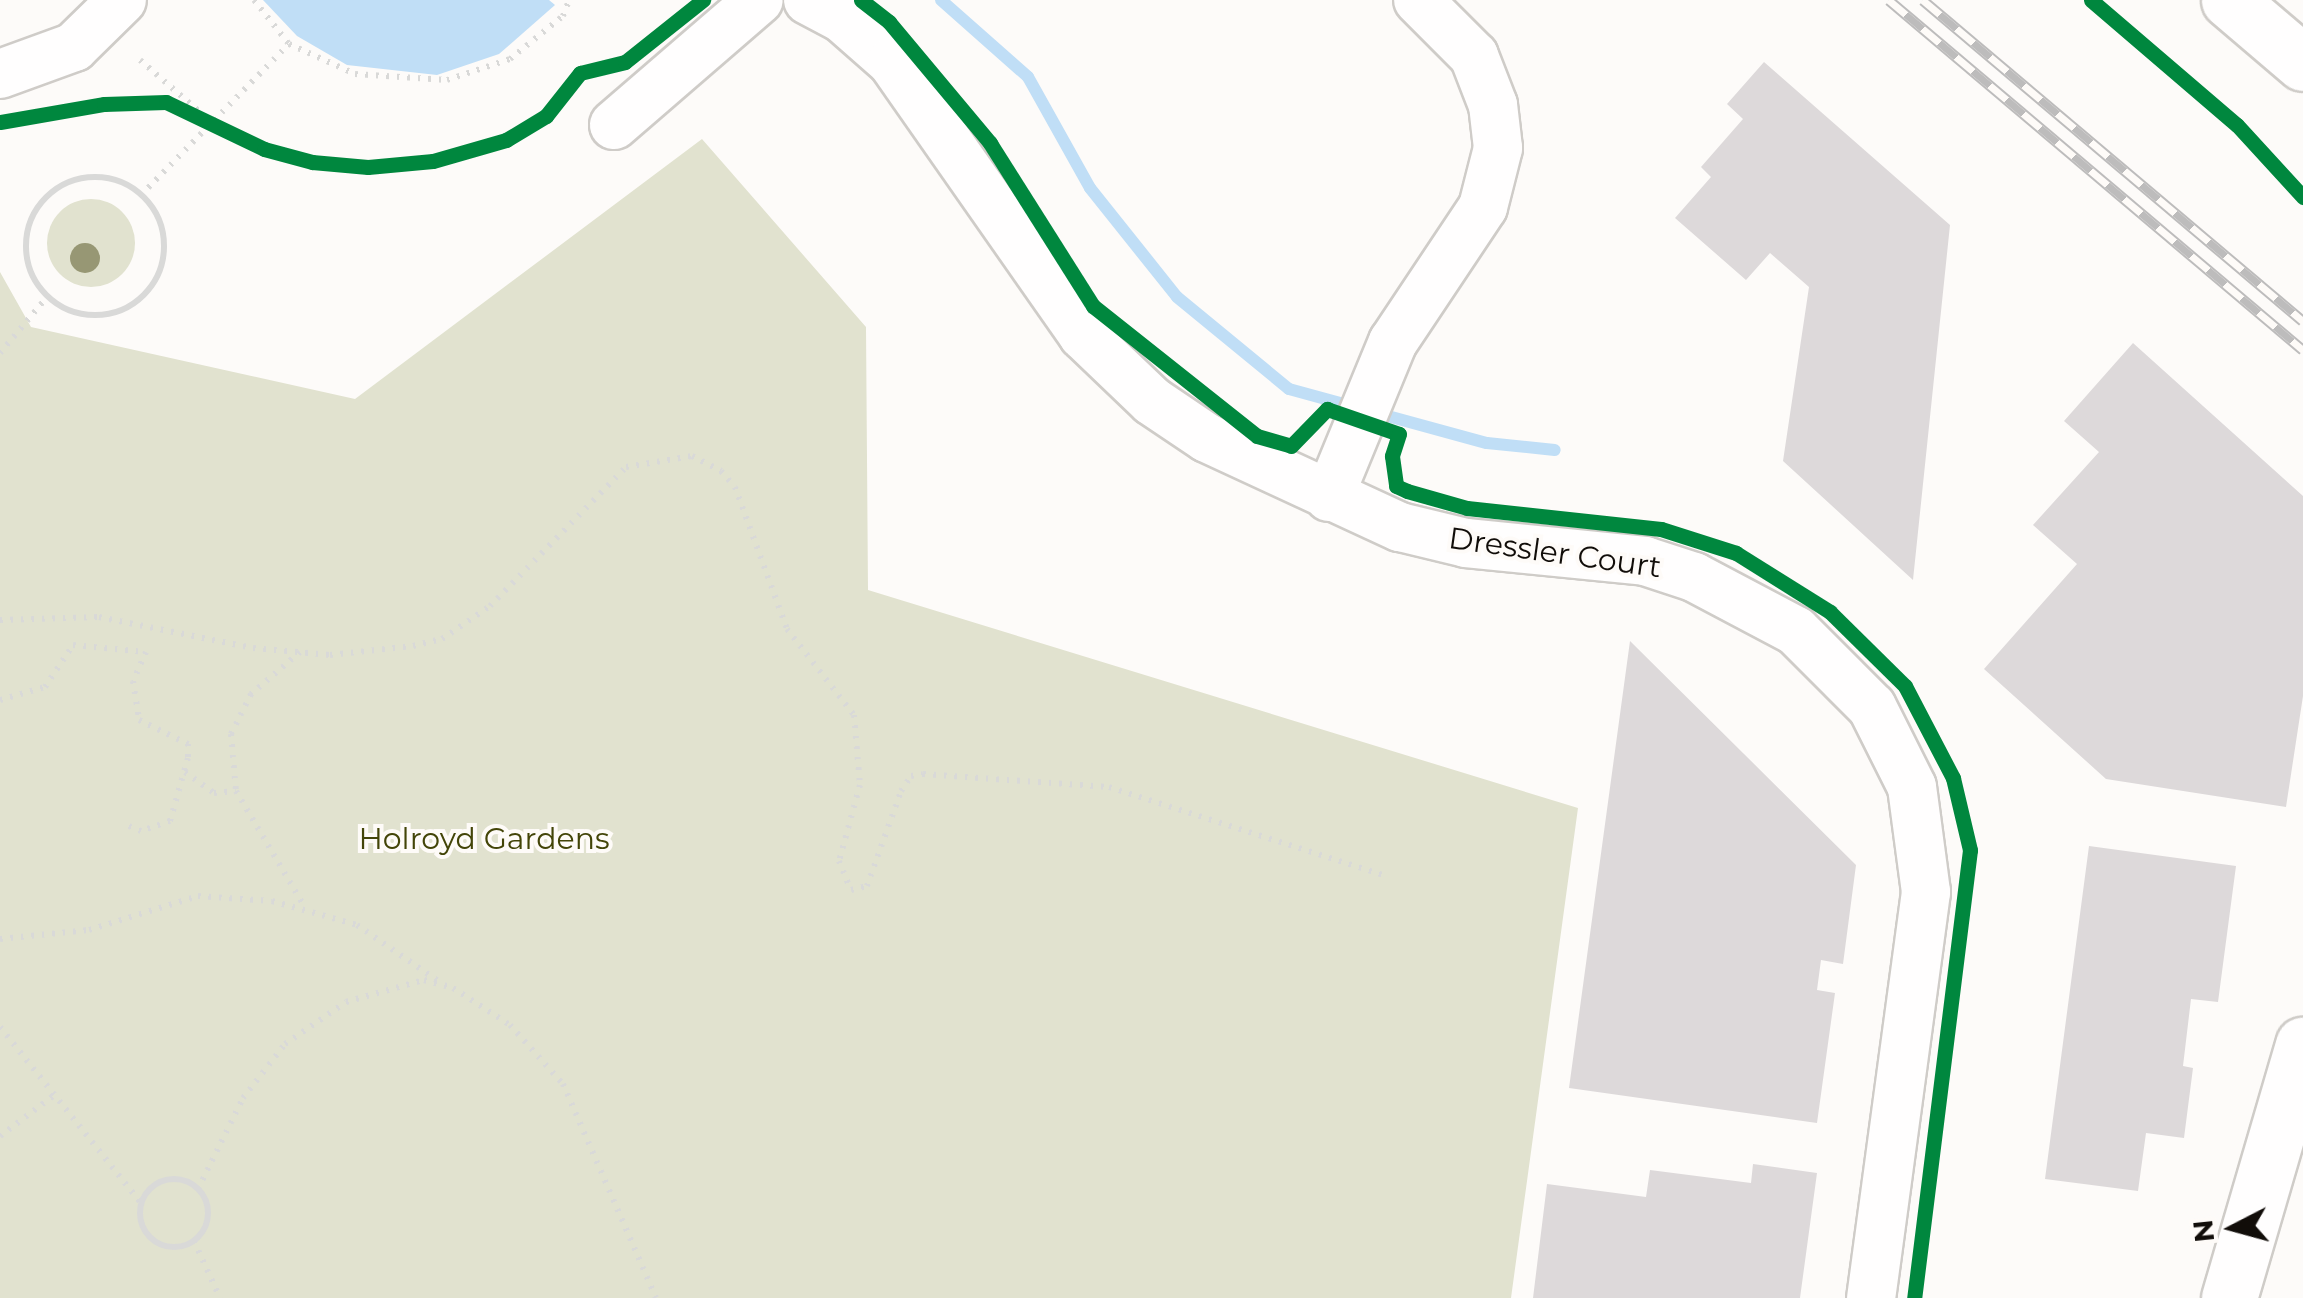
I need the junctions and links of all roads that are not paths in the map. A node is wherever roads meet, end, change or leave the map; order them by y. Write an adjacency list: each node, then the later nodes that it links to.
1 (122, 0): 7 (street)
2 (760, 0): 8 (street)
3 (808, 0): 9 (street, Dressler Court)
4 (1418, 0): 9 (street)
5 (2228, 0): 6 (main road)
6 (2303, 64)
7 (0, 74)
8 (614, 125)
9 (1329, 497): 11 (street, Dressler Court)
10 (2303, 1046): 12 (main road)
11 (1871, 1298)
12 (2228, 1298)

